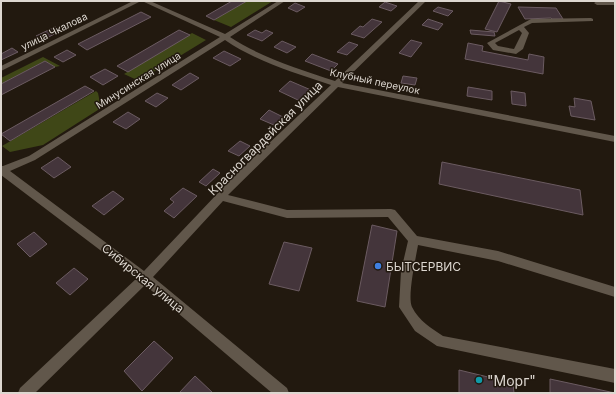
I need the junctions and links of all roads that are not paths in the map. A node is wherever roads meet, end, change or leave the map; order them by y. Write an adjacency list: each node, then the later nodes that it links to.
1 (138, 1): 10 (street, улица Чкалова)
2 (145, 1): 9 (street, Клубный переулок)
3 (282, 1): 9 (street, Минусинская улица)
4 (423, 1): 11 (street, Красногвардейская улица)
5 (597, 3): 6 (street)
6 (615, 3)
7 (591, 20): 8 (street)
8 (520, 27): 8 (street)
9 (226, 36): 11 (street, Клубный переулок); 13 (street, Минусинская улица)
10 (1, 69)
11 (336, 84): 12 (street, Клубный переулок); 14 (street, Красногвардейская улица)
12 (615, 139)
13 (2, 170): 16 (street, Сибирская улица)
14 (222, 196): 15 (street); 16 (street, Красногвардейская улица)
15 (414, 240): 17 (street); 18 (street)
16 (145, 278): 19 (street, Красногвардейская улица); 20 (street, Сибирская улица)
17 (615, 292)
18 (615, 376)
19 (25, 393)
20 (282, 393)

